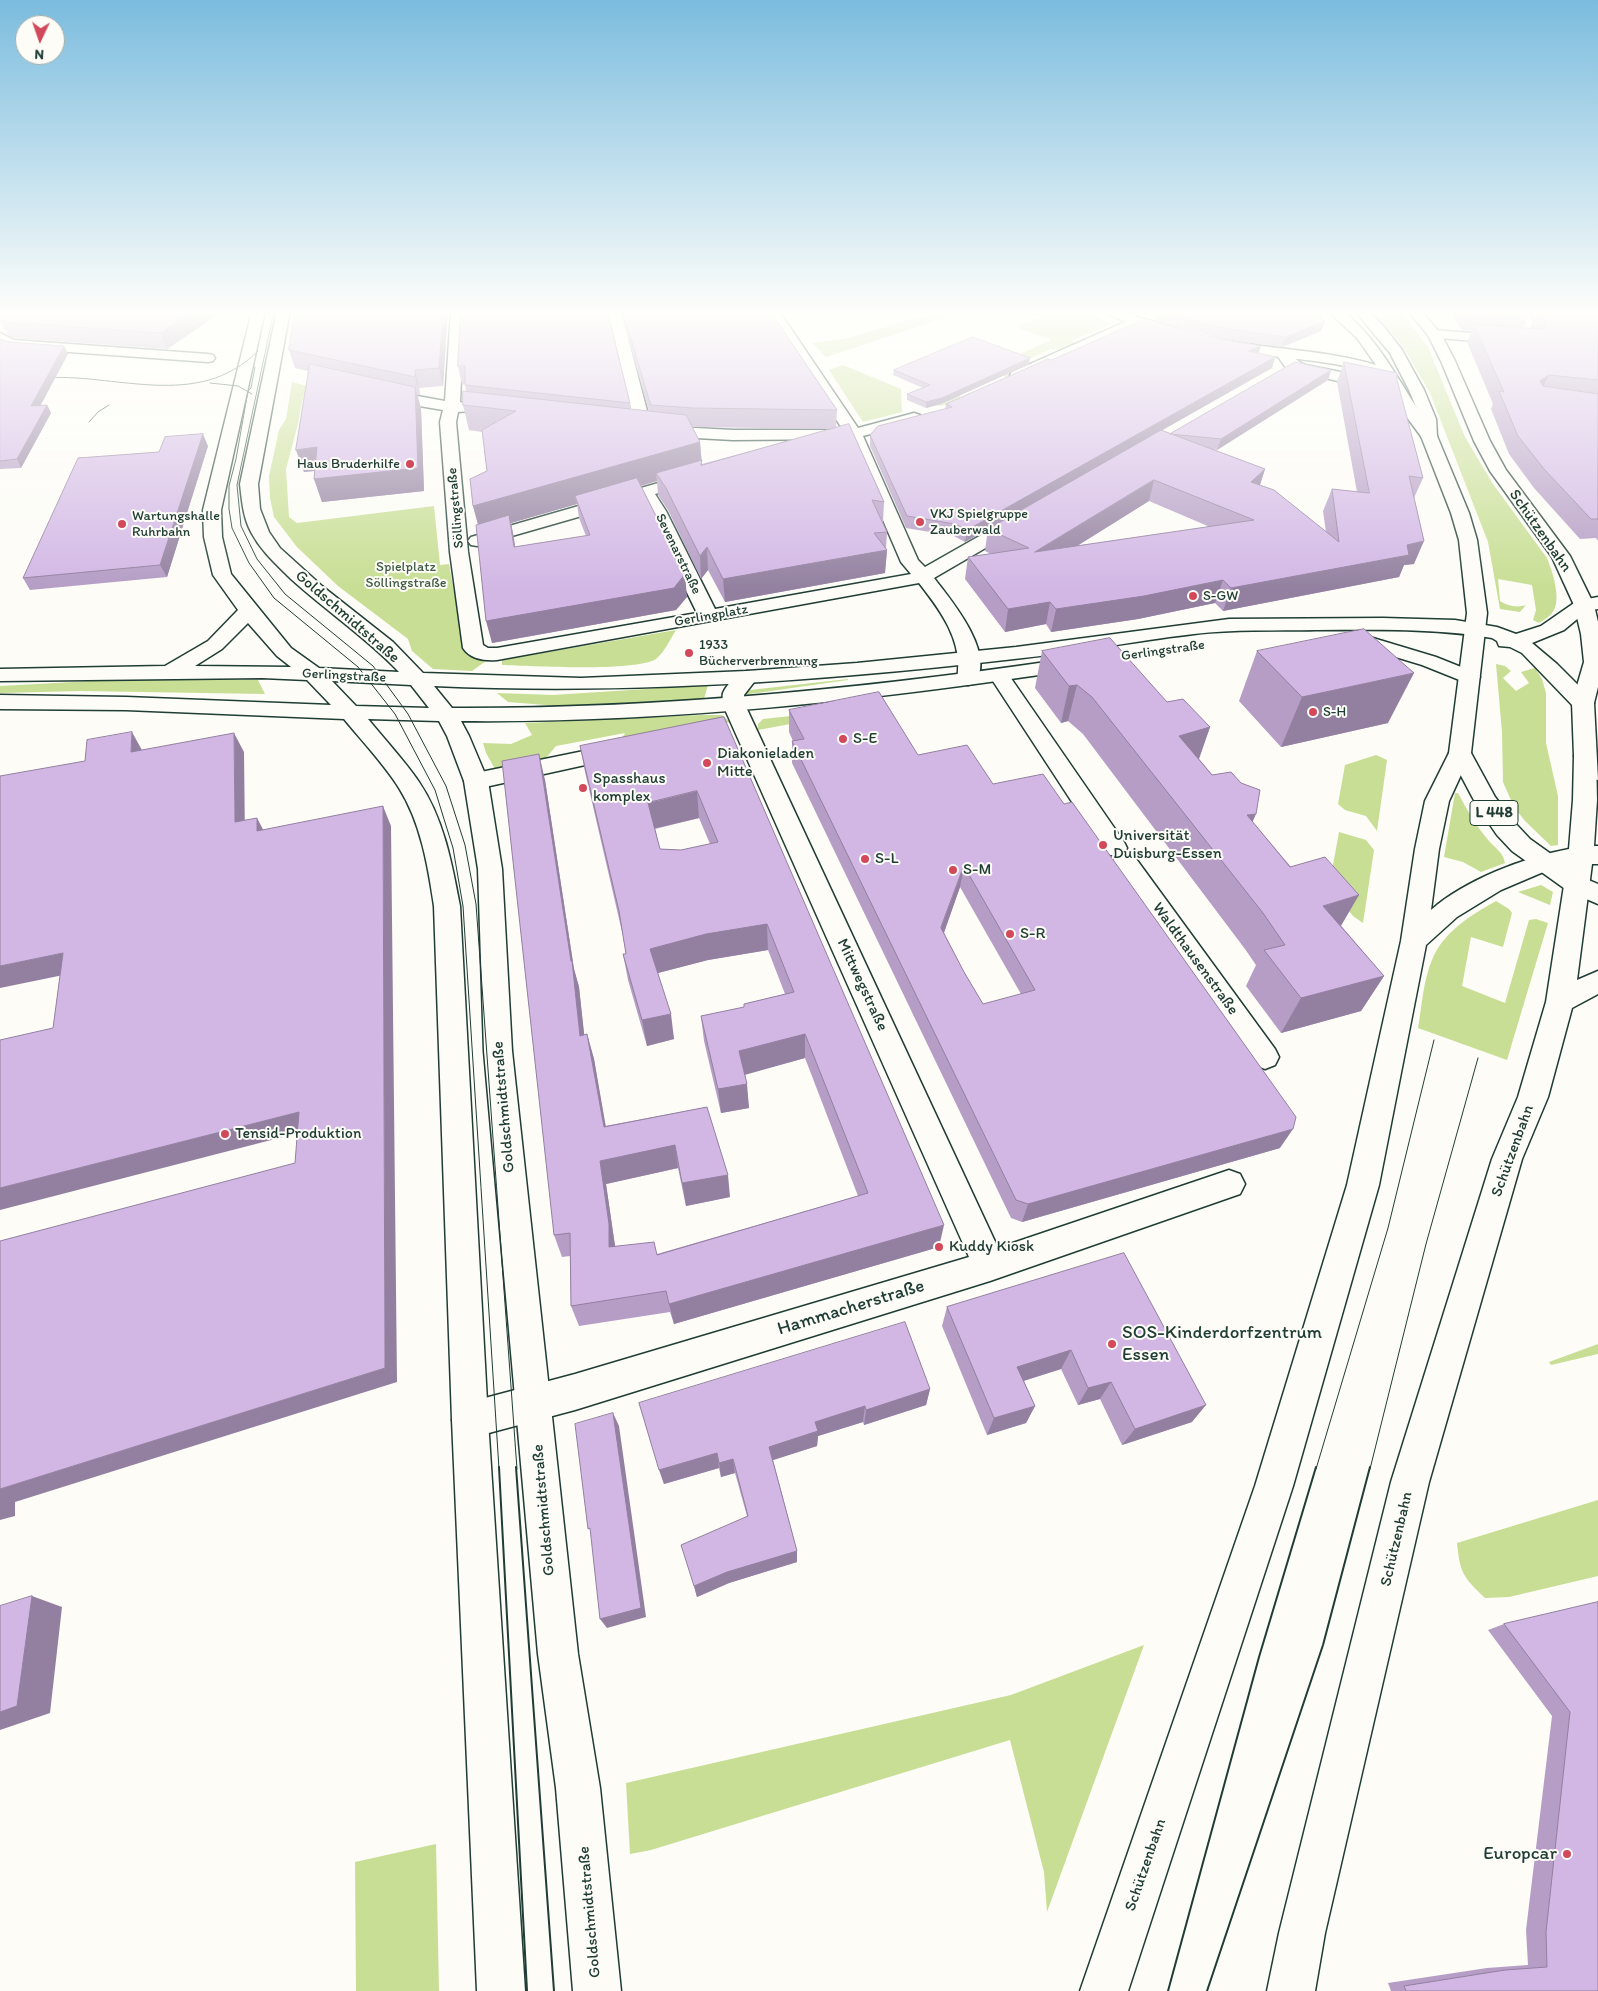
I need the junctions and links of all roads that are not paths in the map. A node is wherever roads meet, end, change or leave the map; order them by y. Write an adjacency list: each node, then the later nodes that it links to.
1 (237, 404): 25 (main road)
2 (265, 404): 38 (main road, Goldschmidtstraße)
3 (429, 404): 10 (main road)
4 (451, 404): 10 (main road, Söllingstraße)
5 (637, 404): 14 (main road)
6 (834, 404): 15 (main road)
7 (1407, 404): 16 (main road, Schützenbahn)
8 (1422, 404): 16 (main road, Schützenbahn)
9 (1466, 404): 24 (main road, Schützenbahn)
10 (450, 407): 11 (main road); 22 (main road, Söllingstraße)
11 (483, 410)
12 (928, 414): 15 (main road)
13 (625, 427): 14 (main road)
14 (644, 430): 17 (main road)
15 (854, 434): 17 (main road); 23 (main road)
16 (1429, 436): 27 (main road, Schützenbahn)
17 (794, 437): 18 (main road)
18 (780, 450)
19 (705, 475): 20 (main road)
20 (646, 493): 22 (main road); 26 (main road, Sevenarstraße)
21 (1036, 512): 23 (main road, Gerlingplatz)
22 (459, 546): 30 (main road, Söllingstraße)
23 (924, 576): 26 (main road, Gerlingplatz); 31 (main road)
24 (1591, 604): 29 (main road, Gerlingstraße); 40 (main road, Schützenbahn)
25 (249, 611): 32 (main road); 33 (main road)
26 (708, 616): 30 (main road, Gerlingplatz)
27 (1474, 636): 28 (main road, Gerlingstraße); 29 (main road, Gerlingstraße); 31 (main road, Gerlingstraße); 37 (main road, Schützenbahn)
28 (1364, 641): 35 (main road, Gerlingstraße); 37 (main road)
29 (1515, 641): 40 (main road)
30 (498, 654)
31 (969, 669): 35 (main road, Gerlingstraße); 36 (main road, Gerlingstraße); 43 (main road, Gerlingstraße)
32 (170, 672): 33 (main road, Gerlingstraße); 34 (main road, Gerlingstraße)
33 (313, 674): 38 (main road, Gerlingstraße); 41 (main road)
34 (0, 675)
35 (999, 676): 54 (main road, Waldthausenstraße)
36 (747, 677): 38 (main road, Gerlingstraße); 43 (main road)
37 (1468, 677): 45 (main road, Schützenbahn)
38 (418, 680): 42 (main road, Goldschmidtstraße)
39 (0, 702): 41 (main road, Gerlingstraße)
40 (1584, 703): 46 (main road, Schützenbahn)
41 (351, 713): 42 (main road, Gerlingstraße); 58 (main road)
42 (446, 715): 43 (main road, Gerlingstraße); 47 (main road, Goldschmidtstraße)
43 (734, 720): 56 (main road, Mittwegstraße)
44 (640, 746): 47 (main road)
45 (1460, 753): 49 (main road, L 448); 51 (main road, Schützenbahn)
46 (1591, 754): 48 (main road, Schützenbahn)
47 (476, 781): 57 (main road, Goldschmidtstraße)
48 (1590, 855): 49 (main road); 50 (main road, Schützenbahn)
49 (1543, 862): 50 (main road, L 448); 51 (main road)
50 (1588, 890): 53 (main road, Schützenbahn)
51 (1414, 941): 61 (main road, Schützenbahn)
52 (1598, 981): 53 (main road)
53 (1560, 1002): 62 (main road, Schützenbahn)
54 (1265, 1057)
55 (1229, 1184): 56 (main road, Hammacherstraße)
56 (990, 1266): 57 (main road, Hammacherstraße)
57 (534, 1404): 58 (main road, Hammacherstraße); 60 (main road, Goldschmidtstraße)
58 (470, 1420): 59 (main road)
59 (501, 1991)
60 (597, 1991)
61 (1104, 1991)
62 (1291, 1991)

